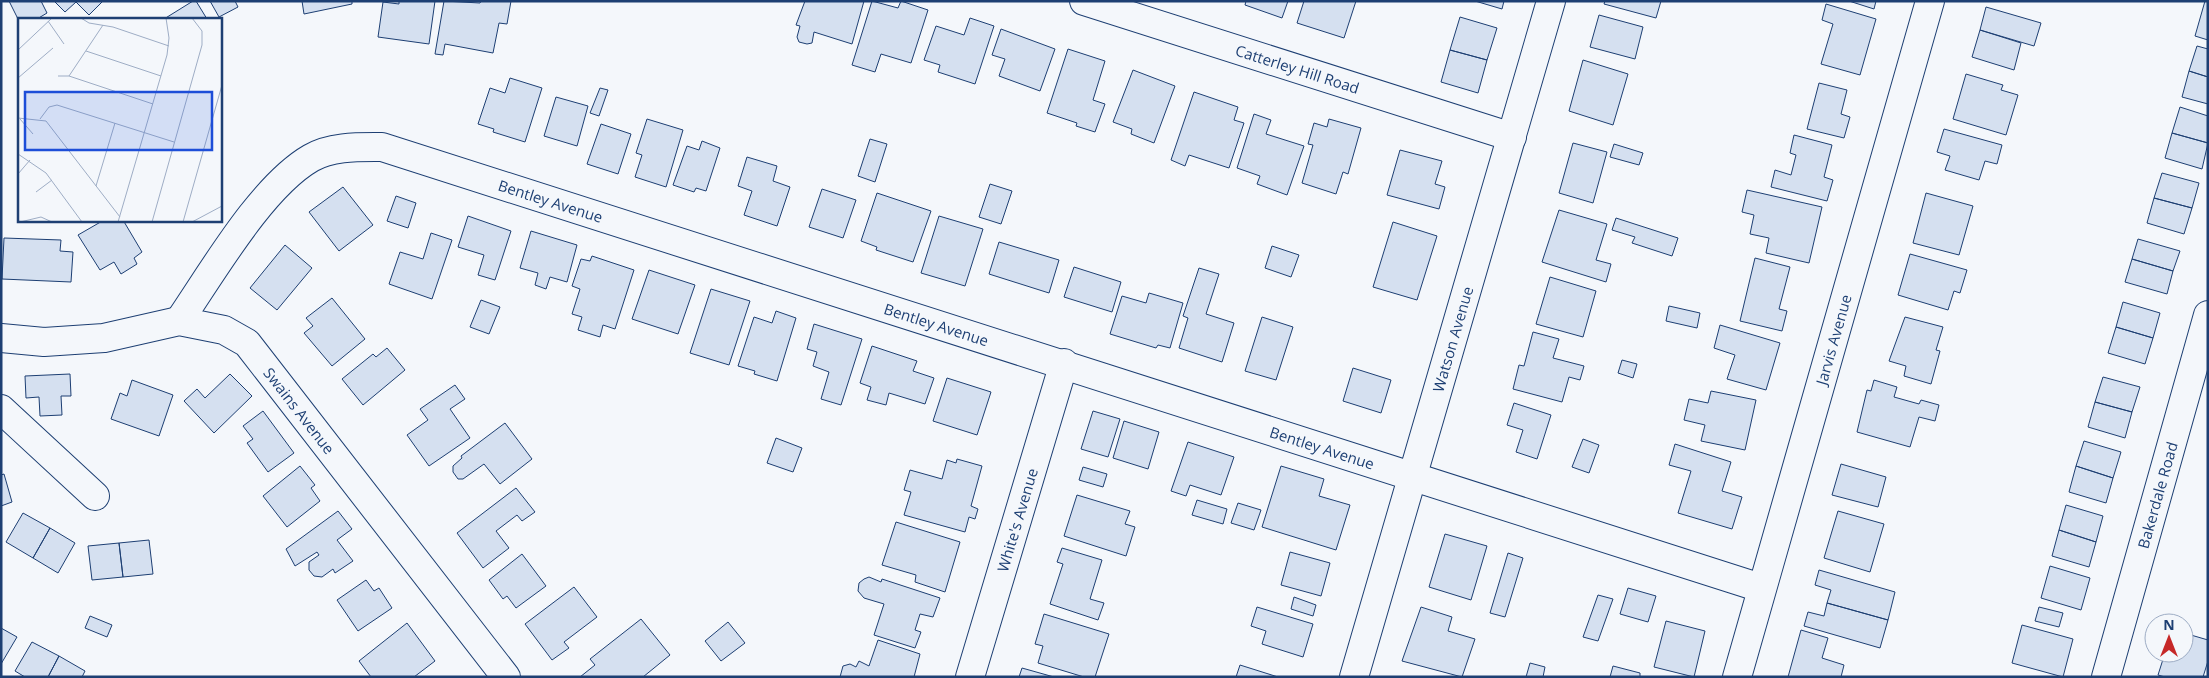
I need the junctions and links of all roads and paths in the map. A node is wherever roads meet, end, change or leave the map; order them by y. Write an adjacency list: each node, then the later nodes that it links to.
1 (1084, 1): 4 (street, Catterley Hill Road)
2 (1551, 1): 4 (street, Watson Avenue)
3 (1930, 1): 12 (street, Jarvis Avenue)
4 (1512, 137): 10 (street, Watson Avenue)
5 (2208, 315): 17 (street, Bakerdale Road)
6 (179, 321): 7 (street, Swains Avenue); 8 (street, Bentley Avenue); 13 (street, Swains Avenue)
7 (1, 338)
8 (1064, 363): 10 (street, Bentley Avenue); 14 (street, White's Avenue)
9 (1, 410): 11 (street)
10 (1413, 478): 12 (street, Bentley Avenue); 15 (street, Watson Avenue)
11 (96, 496)
12 (1761, 588): 16 (street, Jarvis Avenue)
13 (506, 677)
14 (970, 677)
15 (1354, 677)
16 (1736, 677)
17 (2106, 677)

